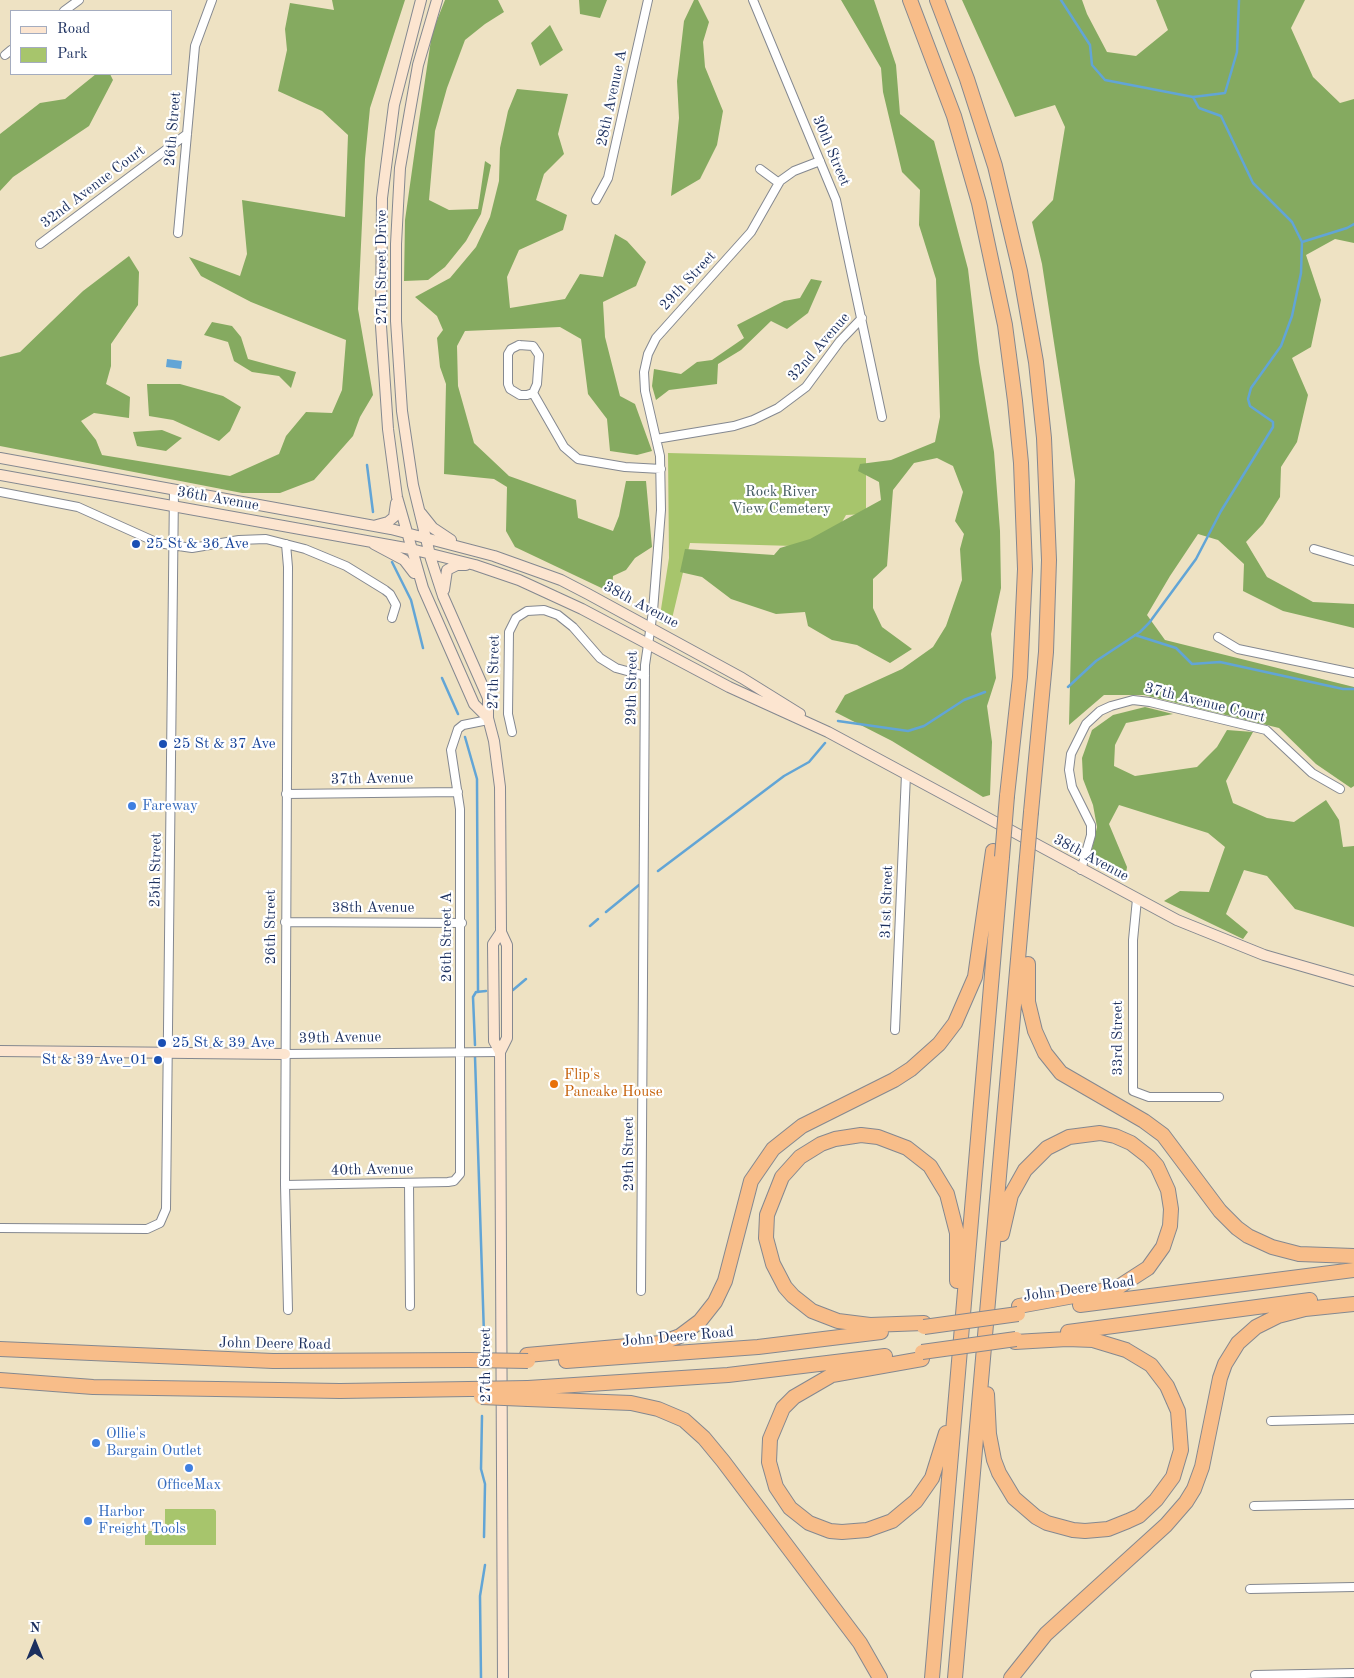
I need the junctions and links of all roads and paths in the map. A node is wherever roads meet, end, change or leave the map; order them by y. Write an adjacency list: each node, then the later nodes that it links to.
1 (79, 0): 9 (street)
2 (212, 0): 10 (street, 26th Street)
3 (421, 0): 26 (main road, 27th Street Drive)
4 (437, 0): 28 (main road, 27th Street Drive)
5 (648, 0): 14 (street, 28th Avenue A)
6 (753, 0): 11 (street, 30th Street)
7 (910, 0): 56 (highway, bridge)
8 (938, 0): 57 (highway, bridge)
9 (65, 10)
10 (187, 134): 15 (street, 26th Street); 16 (street, 32nd Avenue Court)
11 (820, 161): 13 (street, 29th Street); 17 (street, 30th Street)
12 (760, 169): 13 (street)
13 (779, 183): 20 (street, 29th Street)
14 (596, 200)
15 (178, 233)
16 (40, 244)
17 (862, 318): 19 (street, 30th Street); 20 (street, 32nd Avenue)
18 (533, 393): 18 (street); 22 (street)
19 (882, 417)
20 (656, 439): 22 (street, 29th Street)
21 (0, 458): 24 (main road, 36th Avenue)
22 (661, 469): 44 (street, 29th Street)
23 (0, 475): 27 (main road, 36th Avenue)
24 (174, 490): 27 (street, 25th Street); 29 (main road, 36th Avenue)
25 (0, 492): 35 (street)
26 (397, 497): 29 (main road); 30 (main road, 27th Street Drive)
27 (173, 506): 32 (main road, 36th Avenue); 35 (street, 25th Street)
28 (419, 510): 31 (main road, 27th Street Drive); 34 (main road)
29 (369, 525): 30 (main road, 36th Avenue)
30 (405, 532): 31 (main road, 36th Avenue); 36 (main road, 27th Street)
31 (425, 537): 34 (main road, 38th Avenue); 38 (main road, 27th Street)
32 (372, 542): 36 (main road, 36th Avenue); 41 (main road)
33 (286, 544): 35 (street); 43 (street); 55 (street, 26th Street)
34 (458, 545): 44 (main road, 38th Avenue)
35 (173, 546): 67 (street, 25th Street)
36 (411, 549): 38 (main road, 36th Avenue); 41 (main road, 27th Street)
37 (1314, 549): 39 (street)
38 (430, 553): 40 (main road, 38th Avenue); 42 (main road, 27th Street)
39 (1354, 561)
40 (476, 564): 42 (main road); 46 (main road, 38th Avenue)
41 (423, 588): 49 (main road, 27th Street)
42 (444, 596): 49 (main road, 27th Street)
43 (392, 618)
44 (651, 628): 46 (street, 29th Street); 51 (main road, 38th Avenue)
45 (1218, 636): 47 (street)
46 (647, 643): 48 (street, 29th Street); 51 (main road, 38th Avenue)
47 (1354, 673)
48 (645, 676): 50 (street, 27th Street); 76 (street, 29th Street)
49 (488, 719): 54 (street, 26th Street A); 66 (main road, 27th Street)
50 (512, 732)
51 (828, 732): 52 (main road, 38th Avenue)
52 (906, 774): 58 (main road, 38th Avenue); 63 (street, 31st Street)
53 (1340, 789): 58 (street, 37th Avenue Court)
54 (458, 792): 55 (street, 37th Avenue); 61 (street, 26th Street A)
55 (286, 794): 60 (street, 26th Street)
56 (998, 854): 88 (highway); 89 (highway)
57 (1029, 868): 74 (highway); 78 (highway)
58 (1081, 870): 59 (main road, 38th Avenue)
59 (1137, 899): 62 (main road, 38th Avenue); 69 (street, 33rd Street)
60 (285, 922): 61 (street, 38th Avenue); 68 (street, 26th Street)
61 (462, 923): 65 (street, 26th Street A)
62 (1354, 981)
63 (895, 1030)
64 (0, 1051): 67 (main road, 39th Avenue)
65 (460, 1052): 66 (street, 39th Avenue); 68 (street, 39th Avenue); 70 (street, 26th Street A)
66 (500, 1052): 101 (main road, 27th Street)
67 (168, 1053): 68 (main road, 39th Avenue); 73 (street, 25th Street)
68 (285, 1054): 72 (street, 26th Street)
69 (1218, 1097)
70 (457, 1178): 71 (street, 40th Avenue)
71 (409, 1183): 72 (street, 40th Avenue); 80 (street)
72 (285, 1184): 81 (street, 26th Street)
73 (0, 1228)
74 (1354, 1256)
75 (1354, 1270): 82 (highway, John Deere Road)
76 (641, 1291)
77 (1354, 1295): 85 (highway)
78 (989, 1296): 82 (highway); 83 (highway)
79 (1354, 1304): 105 (highway)
80 (410, 1306)
81 (288, 1310)
82 (1018, 1310): 83 (highway, John Deere Road, bridge)
83 (978, 1323): 84 (highway, John Deere Road, bridge); 85 (highway); 104 (highway)
84 (924, 1325): 88 (highway, John Deere Road); 89 (highway)
85 (1015, 1341): 87 (highway, bridge)
86 (0, 1349): 88 (highway, John Deere Road, bridge)
87 (922, 1356): 91 (highway); 92 (highway)
88 (527, 1358)
89 (957, 1368): 92 (highway)
90 (0, 1380): 91 (highway, bridge)
91 (528, 1393): 102 (highway)
92 (954, 1398): 103 (highway)
93 (1354, 1419): 94 (street)
94 (1271, 1421)
95 (1354, 1504): 96 (street)
96 (1254, 1506)
97 (1354, 1587): 98 (street)
98 (1250, 1589)
99 (1354, 1673): 100 (street)
100 (1255, 1675)
101 (503, 1678)
102 (880, 1678)
103 (932, 1678)
104 (955, 1678)
105 (1011, 1678)

